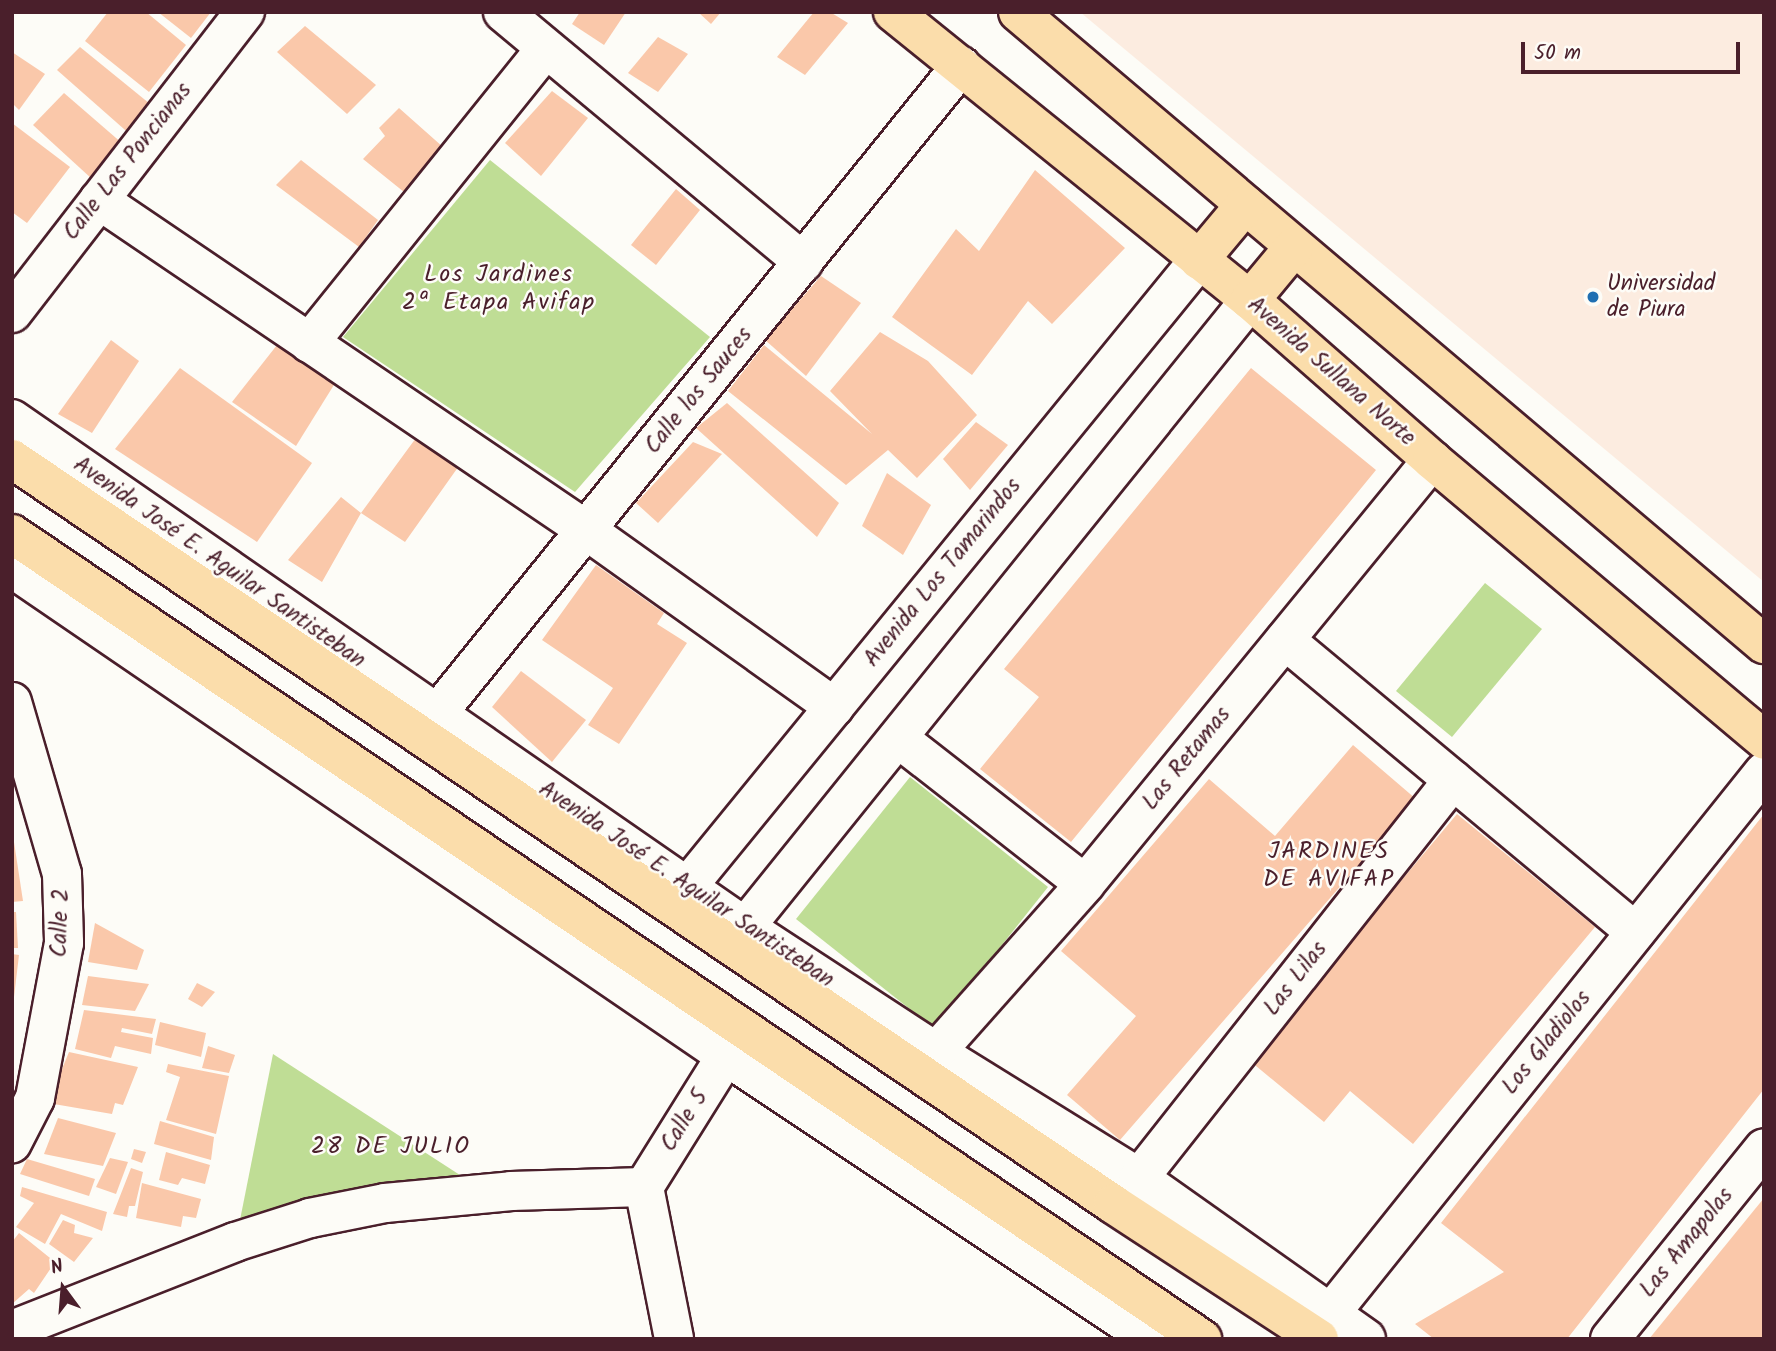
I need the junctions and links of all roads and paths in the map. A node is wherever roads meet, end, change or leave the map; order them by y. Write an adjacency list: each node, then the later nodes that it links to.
1 (245, 12): 7 (street, Calle Las Poncianas)
2 (503, 12): 5 (street)
3 (893, 12): 6 (main road, Avenida Sullana Norte)
4 (1018, 12): 8 (main road)
5 (546, 48): 11 (street); 14 (street)
6 (961, 66): 10 (main road, Avenida Sullana Norte); 11 (street, Calle los Sauces)
7 (99, 200): 13 (street, Calle Las Poncianas); 14 (street)
8 (1245, 205): 9 (main road); 10 (main road)
9 (1294, 247): 12 (main road); 22 (main road)
10 (1199, 260): 12 (main road, Avenida Sullana Norte); 24 (street, Avenida Los Tamarindos)
11 (803, 262): 18 (street, Calle los Sauces)
12 (1250, 300): 17 (main road, Avenida Sullana Norte); 26 (street)
13 (12, 313)
14 (309, 343): 18 (street)
15 (12, 419): 25 (street, Avenida José E. Aguilar Santisteban)
16 (12, 459): 41 (main road, Avenida José E. Aguilar Santisteban)
17 (1432, 460): 21 (street, Las Retamas); 27 (main road, Avenida Sullana Norte)
18 (586, 530): 24 (street); 25 (street, Calle los Sauces)
19 (12, 534): 44 (main road)
20 (12, 568): 35 (street)
21 (1285, 640): 29 (street); 30 (street, Las Retamas)
22 (1764, 645)
23 (12, 702): 36 (street, Calle 2)
24 (834, 707): 31 (street, Avenida Los Tamarindos)
25 (436, 715): 31 (street, Avenida José E. Aguilar Santisteban)
26 (898, 738): 30 (street); 32 (street)
27 (1764, 740)
28 (1764, 773): 33 (street); 41 (street, Los Gladiolos)
29 (1452, 780): 33 (street); 38 (street, Las Lilas)
30 (1085, 884): 34 (street, Las Retamas)
31 (687, 887): 32 (street, Avenida José E. Aguilar Santisteban)
32 (745, 927): 34 (street, Avenida José E. Aguilar Santisteban)
33 (1635, 932): 41 (street)
34 (936, 1052): 38 (street, Avenida José E. Aguilar Santisteban)
35 (726, 1056): 39 (street, Calle 5); 43 (street)
36 (12, 1143)
37 (1764, 1148): 46 (street, Las Amapolas)
38 (1139, 1178): 41 (street, Avenida José E. Aguilar Santisteban)
39 (644, 1187): 40 (street); 42 (street)
40 (12, 1330)
41 (1318, 1332): 45 (street, Avenida José E. Aguilar Santisteban)
42 (674, 1339)
43 (1151, 1339)
44 (1202, 1339)
45 (1366, 1339)
46 (1610, 1339)

